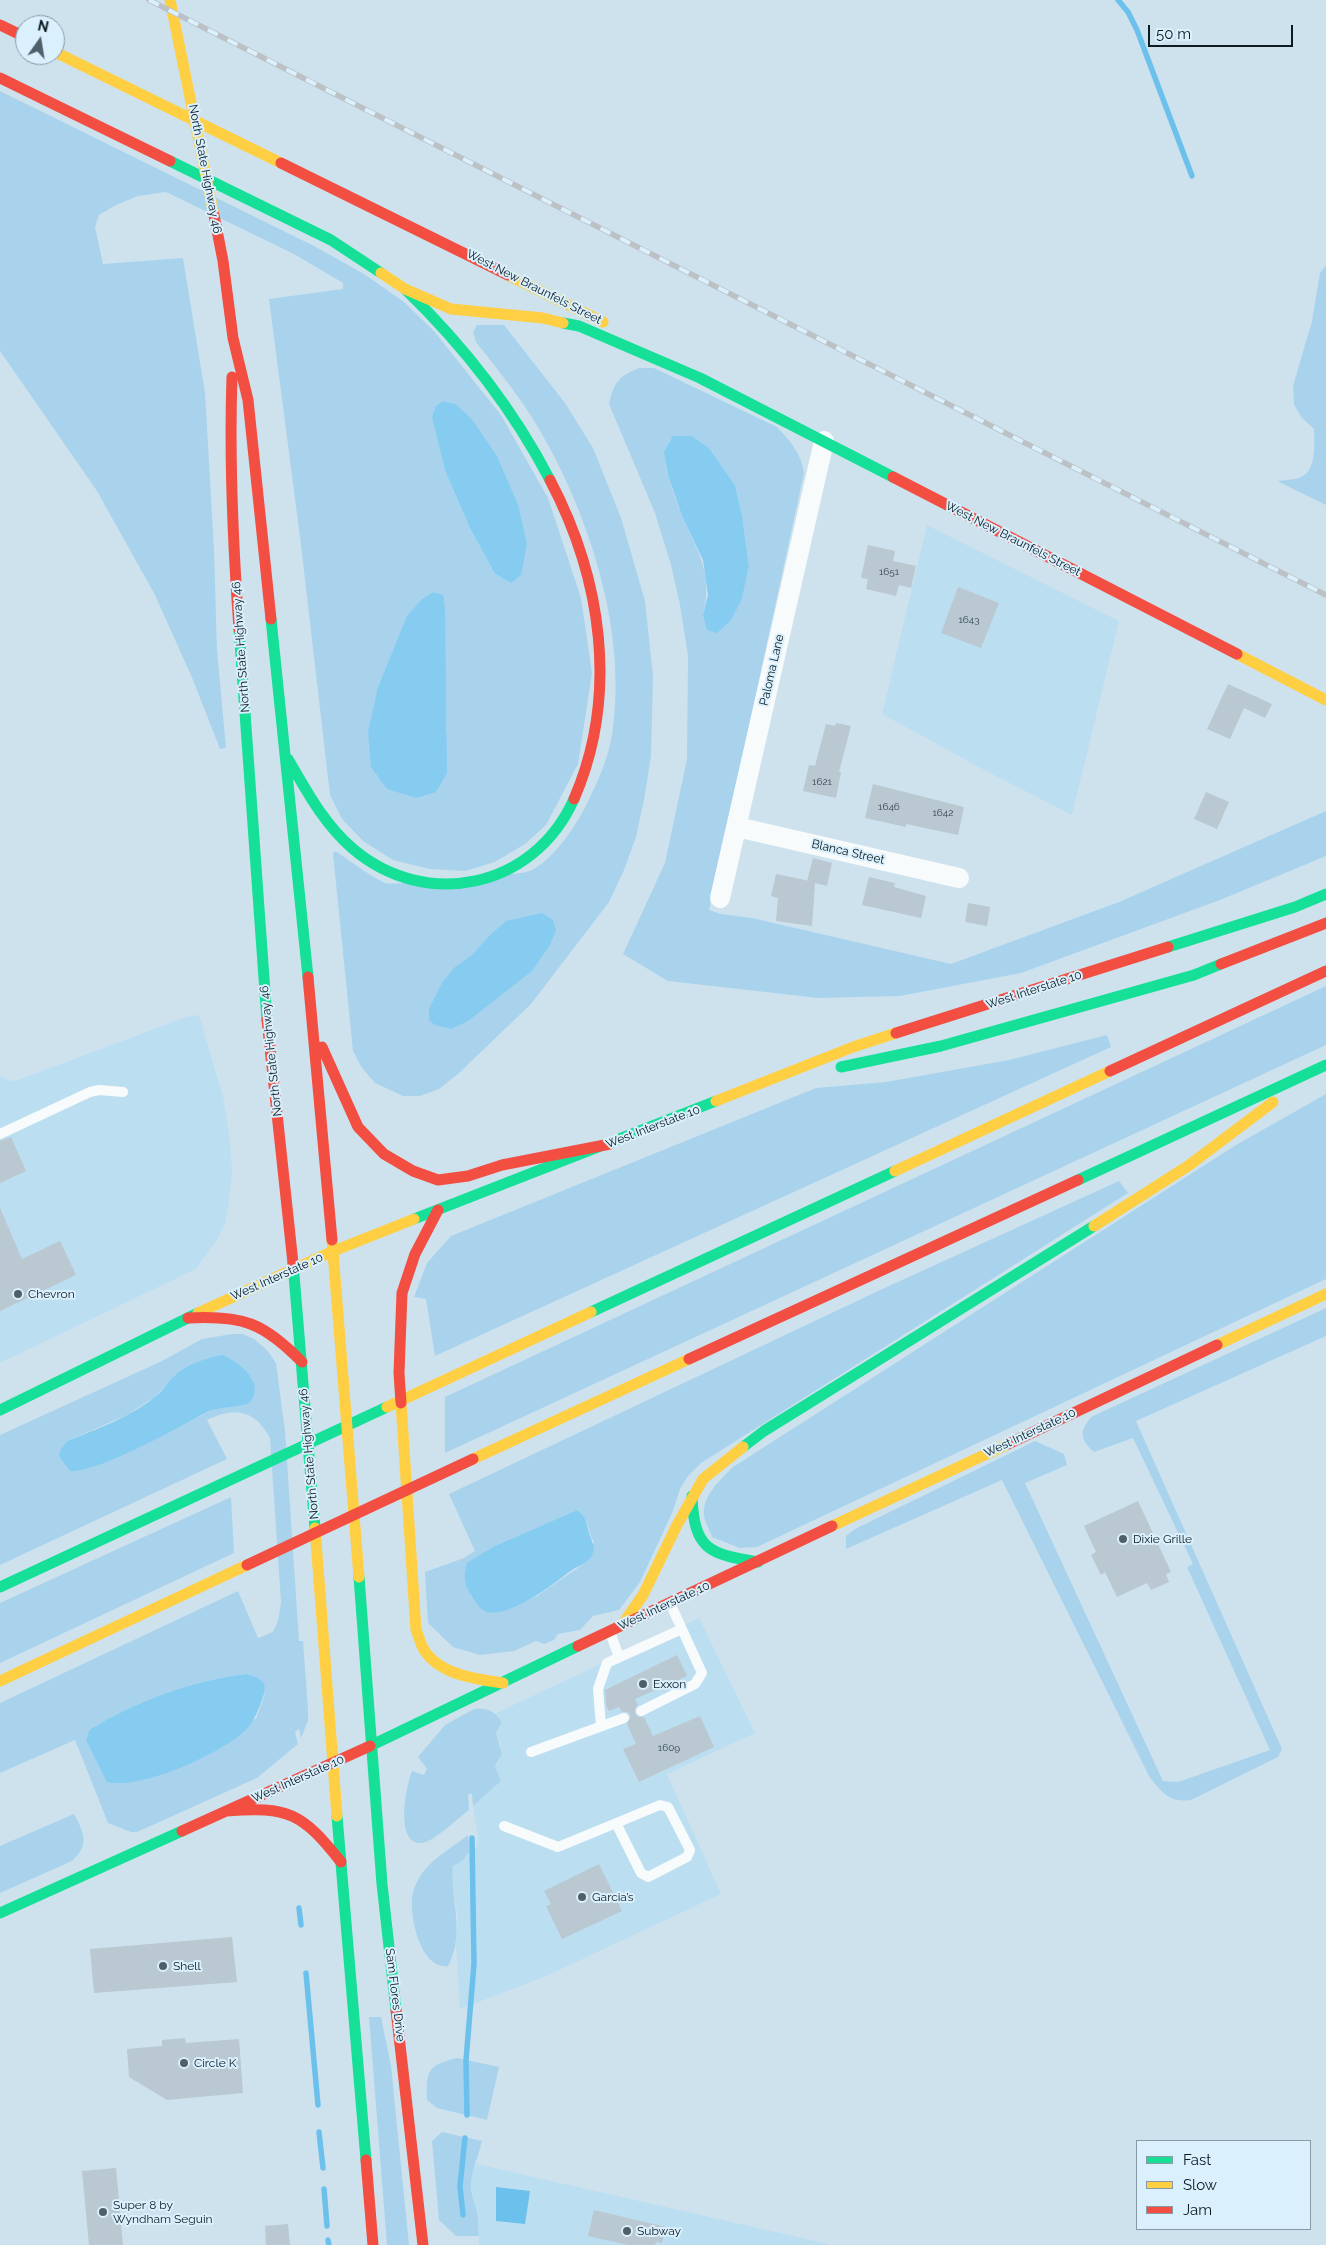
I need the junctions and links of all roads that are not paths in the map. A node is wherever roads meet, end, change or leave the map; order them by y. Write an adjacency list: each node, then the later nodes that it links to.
1 (170, 0): 7 (main road, North State Highway 46)
2 (0, 25): 3 (main road)
3 (15, 32)
4 (65, 57): 8 (main road, West New Braunfels Street)
5 (0, 78): 6 (main road)
6 (405, 289): 8 (main road, West New Braunfels Street); 11 (main road)
7 (233, 338): 11 (main road, North State Highway 46); 26 (main road, North State Highway 46)
8 (700, 378): 9 (main road, West New Braunfels Street)
9 (824, 441): 10 (main road, West New Braunfels Street); 12 (street, Paloma Lane)
10 (1326, 700)
11 (285, 753): 18 (main road, North State Highway 46)
12 (736, 827): 13 (street, Blanca Street); 15 (street, Paloma Lane)
13 (959, 878)
14 (1326, 894): 20 (main road, West Interstate 10)
15 (720, 898)
16 (1326, 923): 20 (main road)
17 (1326, 971): 33 (main road)
18 (313, 1029): 23 (main road); 25 (main road, North State Highway 46)
19 (1321, 1067): 31 (main road); 39 (main road)
20 (764, 1083): 23 (main road, West Interstate 10)
21 (123, 1092): 22 (lane)
22 (0, 1134)
23 (610, 1144): 24 (main road, West Interstate 10)
24 (438, 1210): 25 (main road, West Interstate 10); 40 (main road)
25 (332, 1252): 26 (main road, West Interstate 10); 44 (main road, North State Highway 46)
26 (294, 1269): 28 (main road, West Interstate 10); 29 (main road, North State Highway 46)
27 (1326, 1294): 32 (main road, West Interstate 10)
28 (188, 1318): 29 (main road); 30 (main road, West Interstate 10)
29 (302, 1362): 46 (main road, North State Highway 46)
30 (0, 1410)
31 (692, 1496): 32 (main road); 35 (main road)
32 (758, 1562): 34 (main road, West Interstate 10)
33 (0, 1587)
34 (670, 1603): 35 (main road, West Interstate 10); 36 (lane)
35 (622, 1625): 37 (main road, West Interstate 10)
36 (682, 1629): 38 (lane); 41 (lane)
37 (610, 1631): 38 (lane); 40 (main road, West Interstate 10)
38 (619, 1657): 43 (lane)
39 (0, 1681)
40 (503, 1683): 44 (main road, West Interstate 10)
41 (640, 1710)
42 (624, 1718): 43 (lane)
43 (601, 1726): 45 (lane)
44 (372, 1746): 46 (main road, West Interstate 10); 53 (main road, Sam Flores Drive)
45 (531, 1752)
46 (334, 1762): 47 (main road, West Interstate 10); 50 (main road)
47 (226, 1811): 50 (main road); 51 (main road, West Interstate 10)
48 (616, 1823): 48 (lane); 49 (lane)
49 (504, 1826)
50 (341, 1862): 52 (main road)
51 (0, 1914)
52 (373, 2245)
53 (423, 2245)

